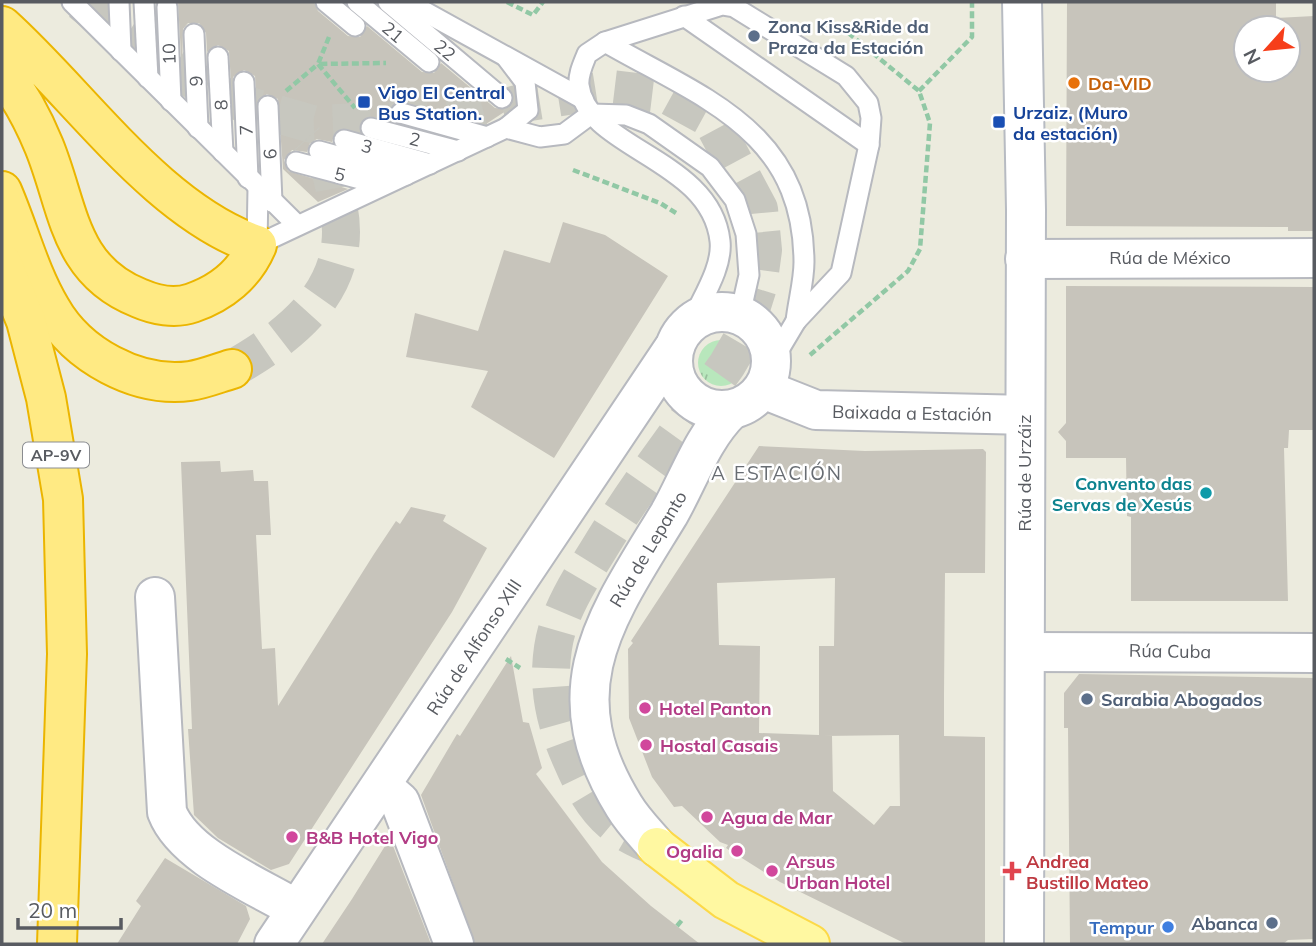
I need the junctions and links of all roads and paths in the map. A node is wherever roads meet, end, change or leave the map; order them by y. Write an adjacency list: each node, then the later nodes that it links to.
1 (72, 2): 17 (lane)
2 (96, 2): 17 (lane)
3 (119, 2): 21 (lane)
4 (145, 2): 28 (lane)
5 (326, 2): 16 (lane)
6 (358, 2): 24 (lane, 21)
7 (388, 2): 31 (lane, 22)
8 (407, 2): 23 (lane)
9 (507, 2): 10 (path)
10 (542, 2)
11 (972, 2): 30 (path)
12 (1022, 2): 57 (street, Rúa de Urzáiz)
13 (167, 7): 32 (lane, 10)
14 (684, 16): 20 (lane); 41 (lane); 41 (lane)
15 (2, 26): 55 (highway)
16 (355, 26)
17 (97, 27): 21 (lane)
18 (841, 27): 30 (path)
19 (194, 34): 36 (lane, 9)
20 (605, 42): 34 (lane); 60 (lane)
21 (121, 51): 28 (lane)
22 (218, 57): 44 (lane, 8)
23 (506, 57): 34 (lane); 38 (lane)
24 (429, 62)
25 (390, 63): 26 (path)
26 (318, 64): 33 (path); 37 (path)
27 (2, 72): 55 (highway)
28 (148, 78): 32 (lane)
29 (244, 82): 49 (lane, 7)
30 (919, 91): 63 (path)
31 (502, 98)
32 (171, 101): 36 (lane)
33 (268, 106): 52 (lane, 6)
34 (587, 107): 38 (lane); 59 (lane); 61 (lane)
35 (401, 113): 39 (lane)
36 (198, 128): 44 (lane)
37 (372, 128): 43 (lane, 2)
38 (506, 128): 39 (lane)
39 (487, 137): 43 (lane)
40 (344, 140): 46 (lane, 3)
41 (869, 145): 60 (lane)
42 (319, 151): 48 (lane)
43 (458, 151): 46 (lane)
44 (223, 152): 49 (lane)
45 (296, 162): 50 (lane, 5)
46 (430, 164): 48 (lane)
47 (573, 170): 53 (path)
48 (406, 175): 50 (lane)
49 (253, 183): 52 (lane); 55 (lane, 7)
50 (383, 186): 54 (lane)
51 (2, 191): 62 (highway)
52 (272, 202): 54 (lane)
53 (682, 216)
54 (297, 225): 55 (lane)
55 (257, 245)
56 (1314, 258): 57 (street, Rúa de México)
57 (1026, 259): 65 (street, Rúa de Urzáiz)
58 (2, 263): 74 (highway, AP-9V)
59 (740, 315): 61 (street); 63 (street)
60 (796, 321): 63 (lane)
61 (683, 335): 64 (street); 69 (street, Rúa de Alfonso XIII)
62 (232, 369)
63 (780, 372): 64 (street); 65 (street, Baixada a Estación)
64 (732, 410): 70 (street, Rúa de Lepanto)
65 (1024, 415): 67 (street, Rúa de Urzáiz)
66 (155, 597): 71 (street)
67 (1026, 652): 68 (street, Rúa Cuba); 78 (street, Rúa de Urzáiz)
68 (1314, 653)
69 (378, 792): 71 (street, Rúa de Alfonso XIII); 76 (street)
70 (657, 847): 77 (main road)
71 (296, 909): 75 (street, Rúa de Alfonso XIII)
72 (682, 920): 73 (path)
73 (677, 926)
74 (57, 944)
75 (274, 944)
76 (454, 944)
77 (810, 944)
78 (1024, 944)

